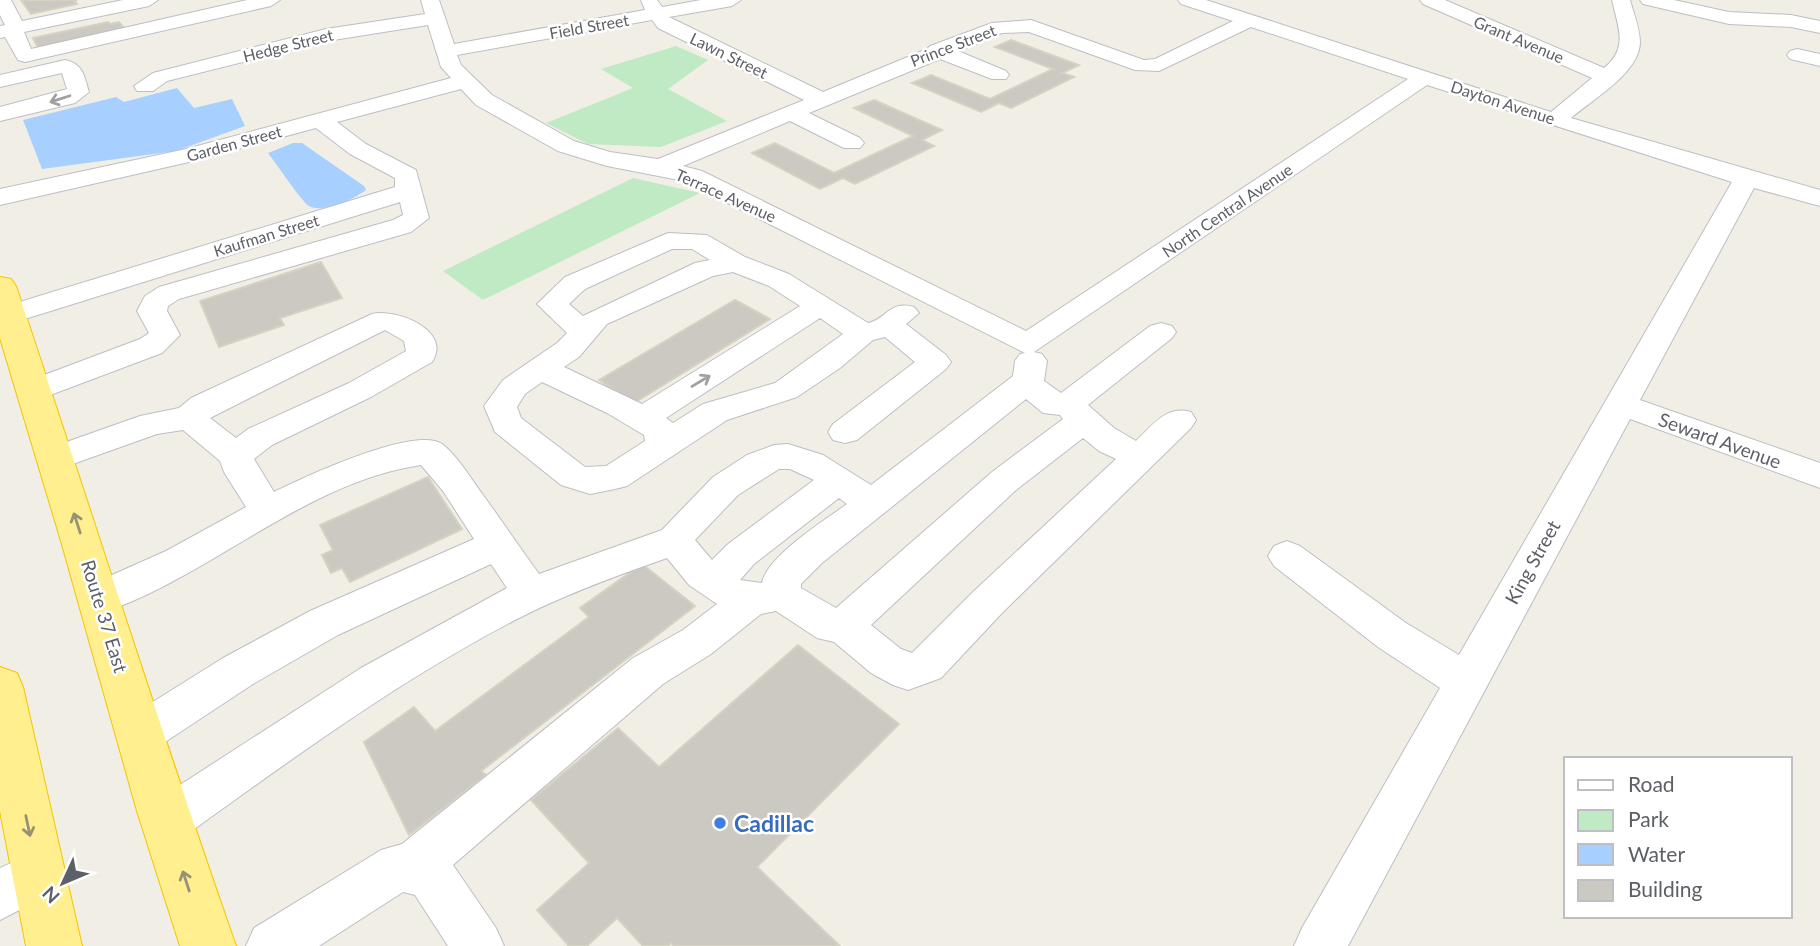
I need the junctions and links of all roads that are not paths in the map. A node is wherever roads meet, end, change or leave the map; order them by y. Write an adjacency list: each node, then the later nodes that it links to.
1 (2, 0): 15 (street)
2 (149, 0): 15 (street)
3 (174, 0): 12 (street)
4 (271, 0): 12 (street)
5 (732, 0): 10 (street, Field Street)
6 (1188, 0): 13 (street, Dayton Avenue)
7 (1429, 0): 22 (street, Grant Avenue)
8 (1621, 0): 22 (street)
9 (1649, 0): 14 (street)
10 (652, 7): 17 (street, Field Street); 26 (street, Lawn Street)
11 (433, 9): 17 (street, Terrace Avenue); 25 (street, Hedge Street)
12 (190, 18): 15 (street)
13 (1250, 20): 16 (street, Prince Street); 21 (street, Dayton Avenue)
14 (1820, 27)
15 (10, 33)
16 (937, 50): 20 (street); 26 (street, Prince Street)
17 (446, 51): 24 (street, Terrace Avenue)
18 (1797, 55): 19 (street)
19 (1820, 60)
20 (999, 75)
21 (1426, 76): 29 (street, Dayton Avenue); 44 (street, North Central Avenue)
22 (1609, 78): 29 (street)
23 (0, 81): 28 (street, one-way to 28)
24 (465, 81): 30 (street, Garden Street); 32 (street, Terrace Avenue)
25 (145, 86)
26 (820, 99): 27 (street, Prince Street)
27 (789, 112): 31 (street); 32 (street, Prince Street)
28 (0, 114)
29 (1556, 119): 33 (street, Dayton Avenue)
30 (320, 120): 34 (street); 35 (street, Garden Street)
31 (852, 142)
32 (660, 167): 38 (street, Terrace Avenue)
33 (1746, 179): 36 (street, Dayton Avenue); 48 (street, King Street)
34 (408, 191): 39 (street, Kaufman Street); 47 (street)
35 (0, 197)
36 (1820, 198)
37 (735, 263): 40 (street); 42 (street); 42 (street)
38 (929, 294): 41 (street); 44 (street, Terrace Avenue)
39 (5, 301): 47 (highway, Route 37 East)
40 (819, 306): 41 (street); 51 (street, one-way to 40)
41 (877, 330): 53 (street); 54 (street)
42 (583, 331): 45 (street)
43 (1161, 332): 49 (street)
44 (1028, 344): 46 (street)
45 (543, 370): 51 (street); 54 (street)
46 (1028, 381): 49 (street); 60 (street)
47 (34, 390): 57 (highway, Route 37 East)
48 (1620, 404): 58 (street, Seward Avenue); 69 (street, King Street)
49 (1076, 412): 55 (street); 68 (street)
50 (189, 418): 56 (street); 56 (street); 57 (street)
51 (643, 418): 54 (street)
52 (1179, 419): 55 (street)
53 (845, 432)
54 (663, 445)
55 (1143, 454): 68 (street)
56 (235, 455): 61 (street)
57 (56, 458): 67 (highway, Route 37 East, one-way to 57)
58 (1820, 476)
59 (837, 481): 60 (street); 62 (street); 65 (street)
60 (872, 503): 65 (street)
61 (268, 512): 63 (street); 67 (street)
62 (675, 540): 65 (street); 66 (street)
63 (497, 545): 66 (street); 71 (street)
64 (1287, 556): 69 (street)
65 (750, 592): 68 (street); 74 (street)
66 (532, 595): 73 (street)
67 (99, 598): 71 (highway, Route 37 East)
68 (843, 626)
69 (1466, 682): 76 (street, King Street)
70 (0, 687): 72 (highway)
71 (140, 734): 73 (highway, Route 37 East)
72 (9, 783): 75 (highway, one-way to 75)
73 (166, 821): 78 (highway, Route 37 East, one-way to 73)
74 (409, 869): 79 (street); 80 (street)
75 (19, 885): 77 (highway)
76 (1325, 944)
77 (54, 946)
78 (208, 946)
79 (272, 946)
80 (478, 946)

